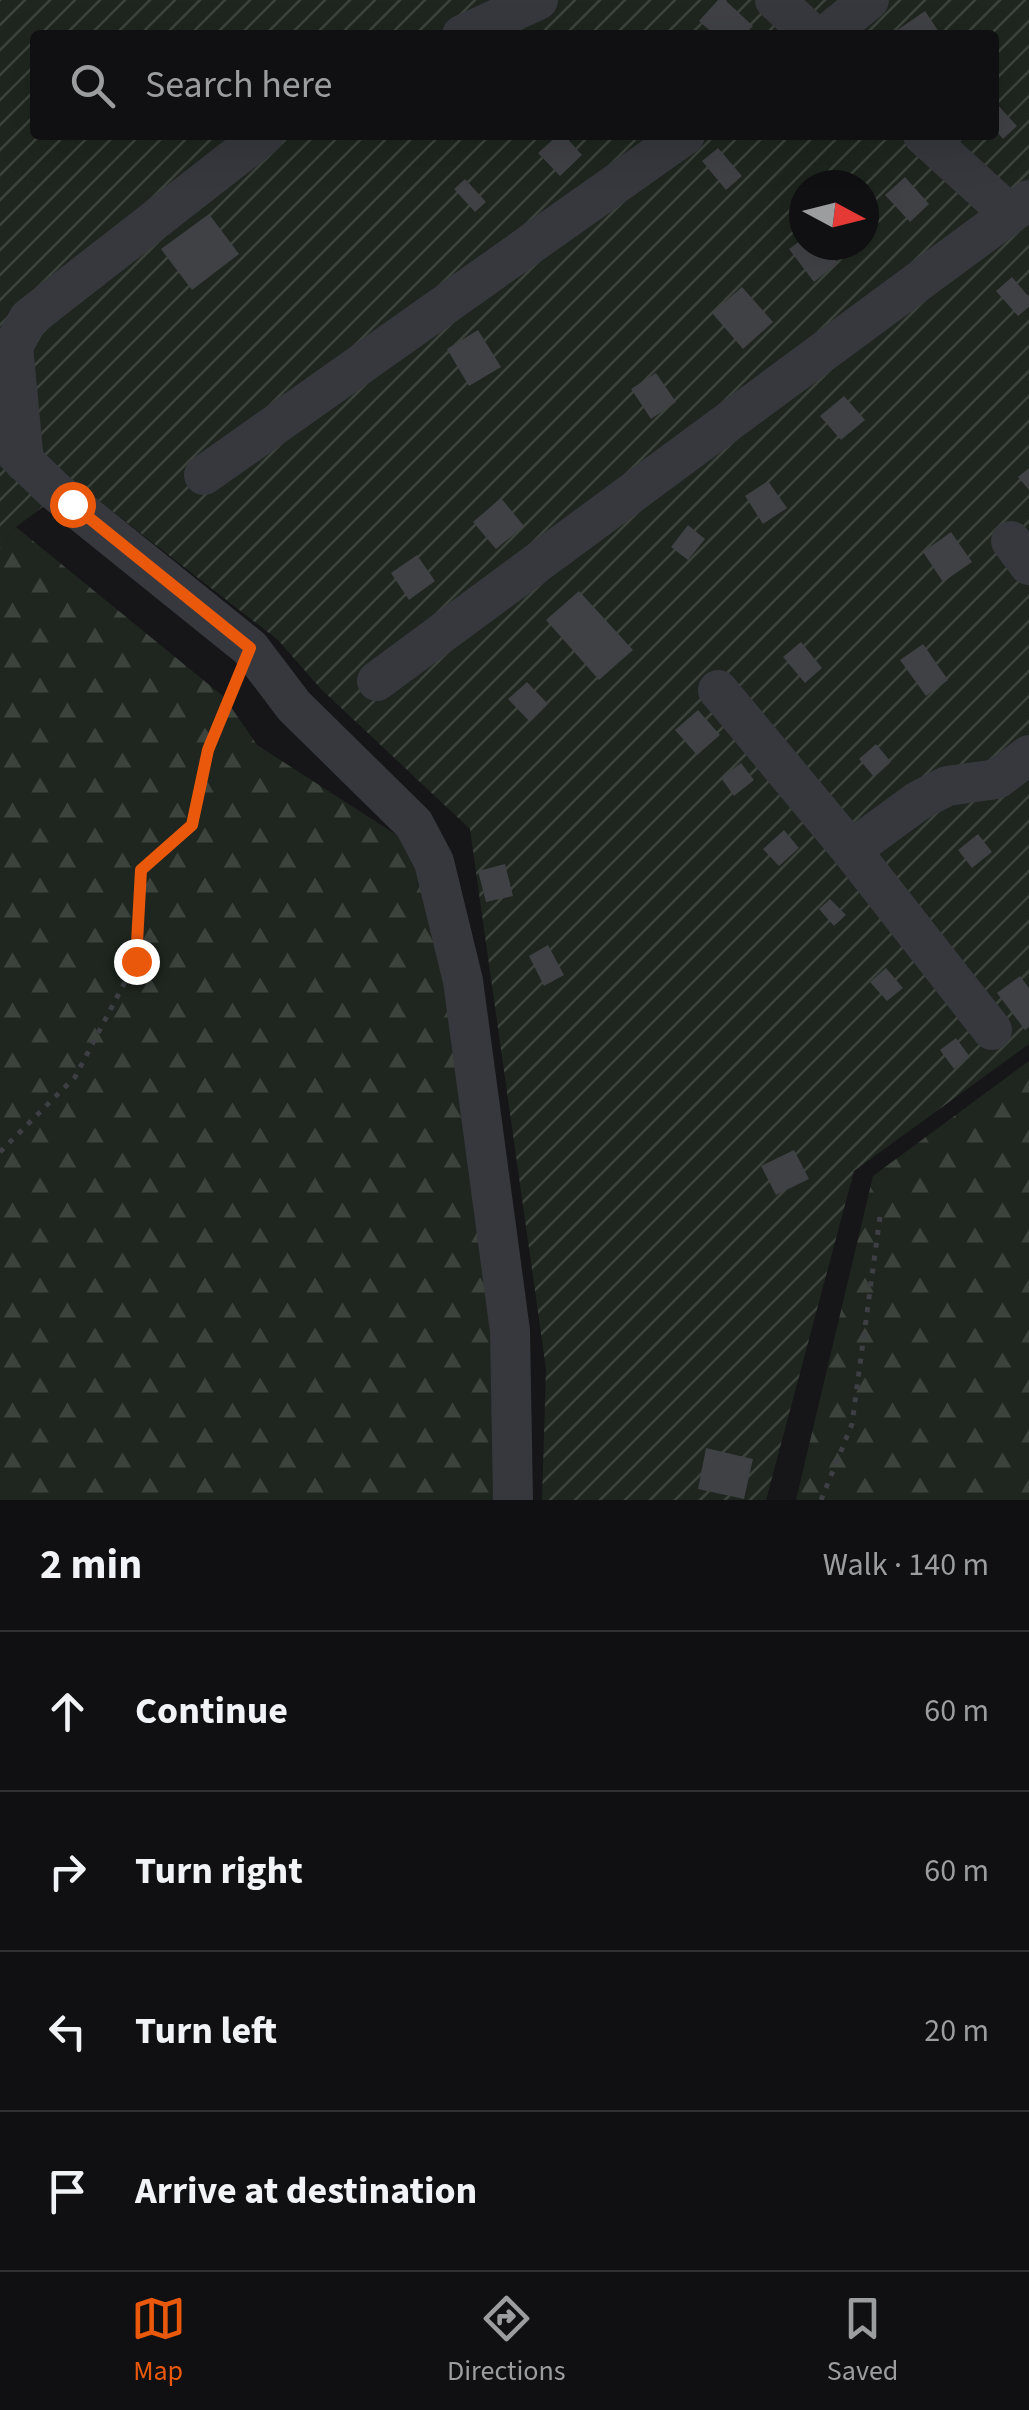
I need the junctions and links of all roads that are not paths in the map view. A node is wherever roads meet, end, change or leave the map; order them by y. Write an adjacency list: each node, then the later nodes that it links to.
1 (538, 0): 4 (street)
2 (775, 0): 5 (street)
3 (870, 0): 6 (street)
4 (473, 30)
5 (808, 30)
6 (832, 30)
7 (258, 140): 11 (street)
8 (678, 140): 12 (street)
9 (930, 140): 10 (street)
10 (1020, 207): 13 (street)
11 (12, 450): 18 (street)
12 (204, 475)
13 (377, 680)
14 (718, 690): 16 (street)
15 (1029, 755): 16 (street)
16 (852, 850): 17 (street)
17 (992, 1030)
18 (513, 1500)

